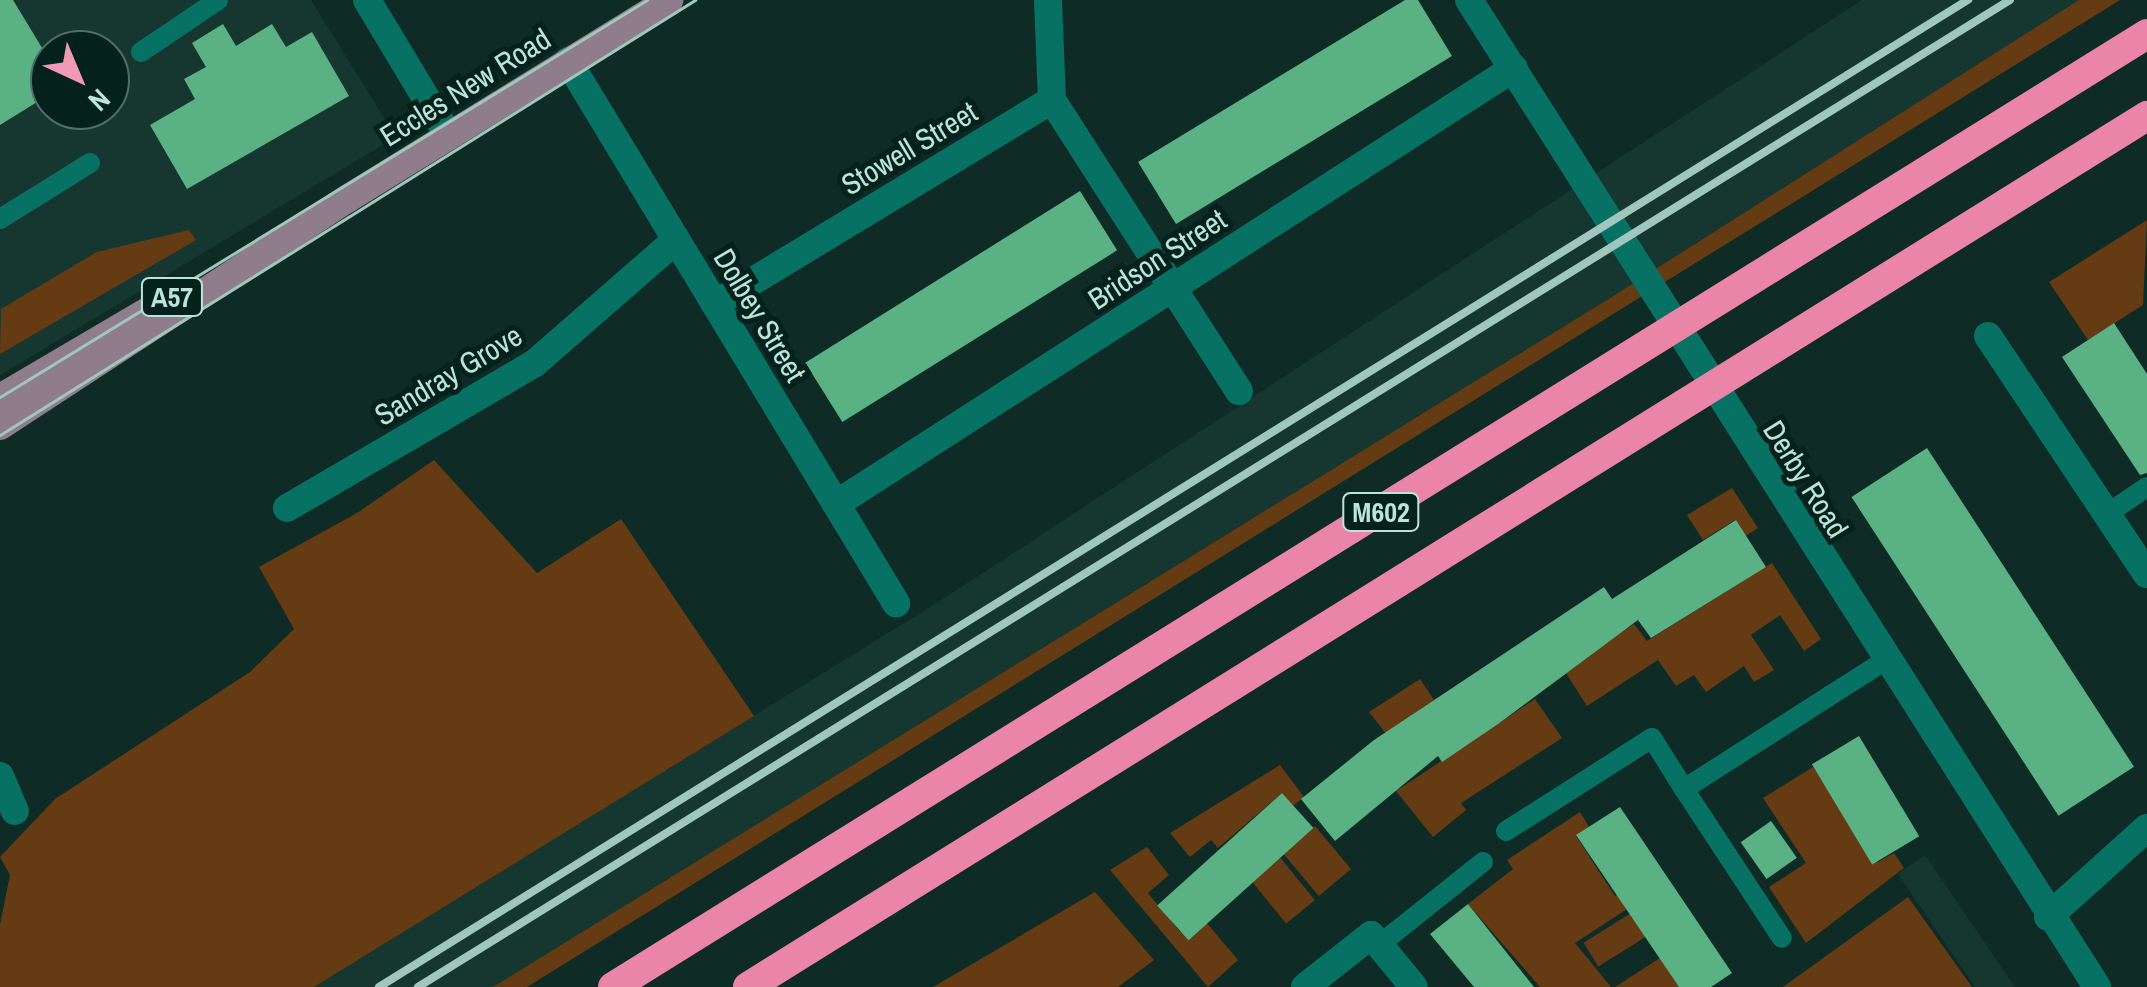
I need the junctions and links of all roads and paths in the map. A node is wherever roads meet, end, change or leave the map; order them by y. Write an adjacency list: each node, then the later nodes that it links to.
1 (218, 0): 7 (lane)
2 (367, 0): 12 (street)
3 (670, 0): 8 (main road, Eccles New Road / A57)
4 (1048, 0): 10 (street)
5 (1469, 0): 9 (street, Derby Road)
6 (2147, 34): 39 (highway, M602)
7 (141, 52)
8 (568, 62): 12 (main road, Eccles New Road / A57); 16 (street, Dolbey Street)
9 (1514, 68): 17 (street, Bridson Street); 29 (street, Derby Road)
10 (1052, 100): 17 (street); 18 (street, Stowell Street)
11 (2147, 116): 40 (highway, M602)
12 (448, 135): 14 (main road, Eccles New Road / A57)
13 (90, 163): 15 (lane)
14 (346, 199): 21 (main road, Eccles New Road / A57); 22 (main road, Eccles New Road / A57)
15 (0, 220)
16 (676, 240): 18 (street, Dolbey Street); 25 (street, Sandray Grove)
17 (1173, 287): 20 (street); 24 (street, Bridson Street)
18 (714, 304): 24 (street, Dolbey Street)
19 (1988, 336): 26 (street)
20 (1239, 391)
21 (0, 398)
22 (0, 426)
23 (2147, 487): 26 (lane)
24 (836, 504): 28 (street, Dolbey Street)
25 (287, 508)
26 (2107, 514): 27 (street)
27 (2147, 574)
28 (896, 603)
29 (1884, 661): 31 (lane); 36 (street, Derby Road)
30 (0, 776): 32 (street)
31 (1684, 788): 34 (lane); 37 (lane)
32 (15, 811)
33 (2147, 828): 36 (street)
34 (1506, 831)
35 (1483, 862): 38 (lane)
36 (2048, 916): 43 (street, Derby Road)
37 (1782, 938)
38 (1379, 945): 41 (street); 42 (street)
39 (612, 987)
40 (748, 987)
41 (1304, 987)
42 (1414, 987)
43 (2097, 987)

